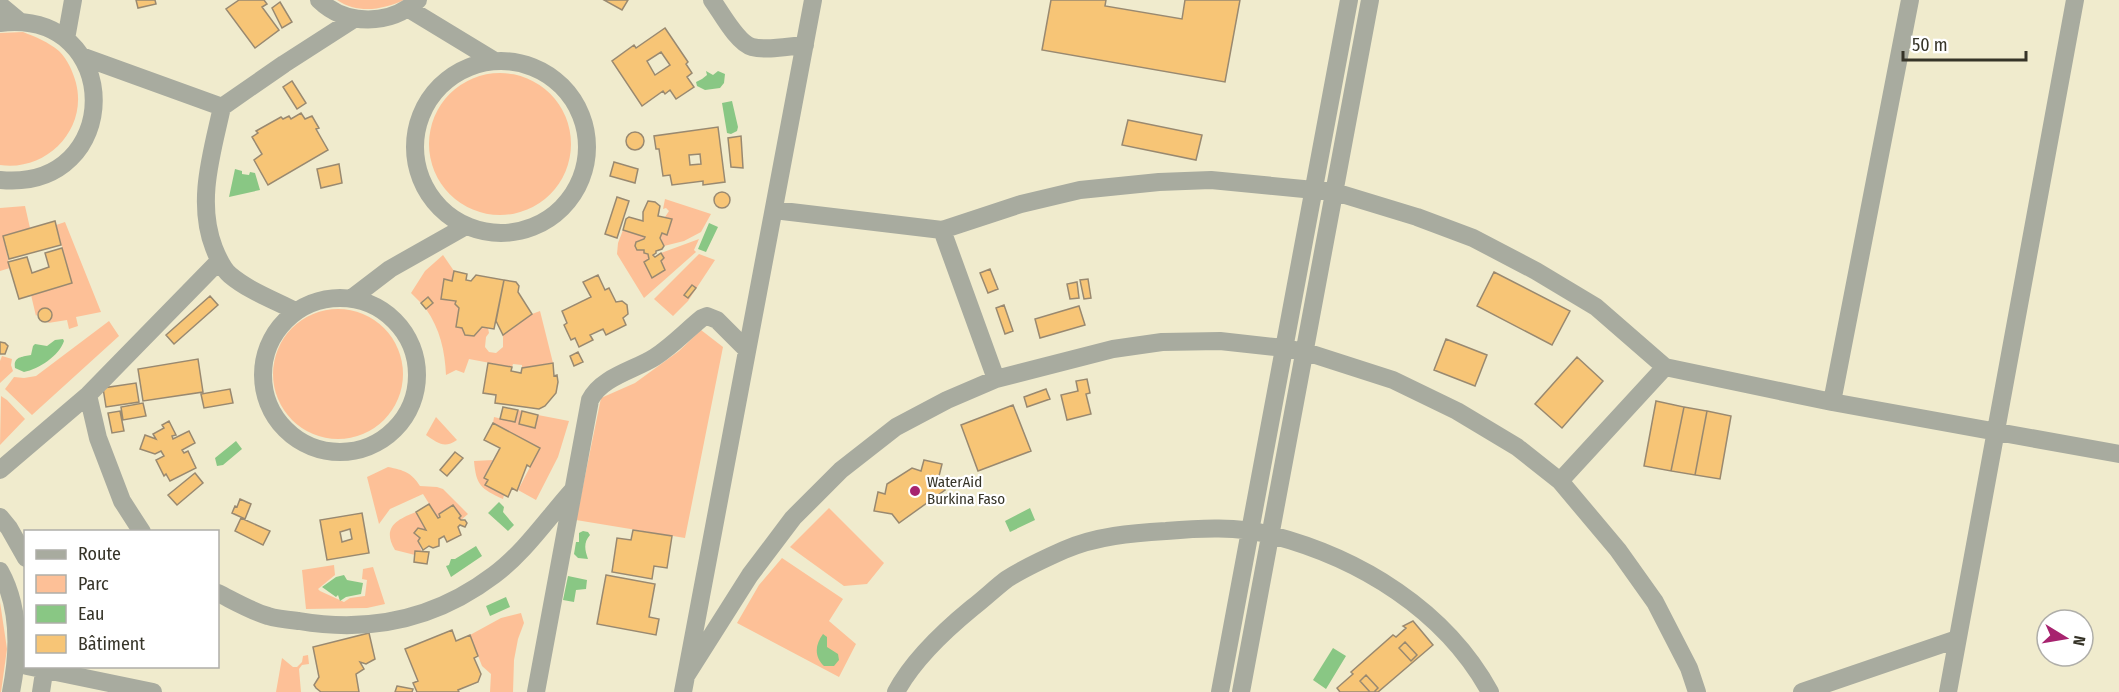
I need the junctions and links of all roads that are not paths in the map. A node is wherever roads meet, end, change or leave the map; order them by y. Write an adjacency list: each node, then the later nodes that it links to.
1 (73, 0): 14 (street)
2 (319, 0): 11 (street)
3 (712, 0): 15 (street)
4 (813, 0): 15 (street)
5 (1910, 0): 34 (street)
6 (2075, 0): 35 (street)
7 (1349, 1): 8 (street); 20 (street)
8 (1369, 3): 21 (street)
9 (413, 4): 11 (street); 17 (street)
10 (0, 5): 12 (street)
11 (354, 19): 18 (street)
12 (19, 21): 13 (street); 14 (street)
13 (0, 23)
14 (66, 39): 16 (street)
15 (805, 45): 22 (street)
16 (81, 56): 18 (street); 19 (street)
17 (493, 60): 23 (street); 23 (street)
18 (222, 107): 25 (street)
19 (0, 180)
20 (1313, 190): 21 (street); 24 (street); 28 (street)
21 (1335, 192): 30 (street); 31 (street)
22 (774, 210): 24 (street); 29 (street)
23 (466, 226): 26 (street)
24 (942, 230): 32 (street)
25 (219, 261): 27 (street); 33 (street)
26 (352, 298): 27 (street); 27 (street)
27 (296, 311)
28 (1284, 348): 30 (street); 32 (street); 42 (street)
29 (747, 350): 39 (street); 50 (street)
30 (1306, 352): 38 (street); 43 (street)
31 (1665, 367): 34 (street); 38 (street)
32 (996, 378): 50 (street)
33 (88, 395): 37 (street); 41 (street)
34 (1832, 402): 35 (street)
35 (1994, 431): 36 (street); 47 (street)
36 (2119, 454)
37 (0, 470)
38 (1560, 481): 59 (street)
39 (573, 490): 46 (street); 54 (street)
40 (0, 517): 44 (street)
41 (141, 530)
42 (1250, 531): 43 (street); 55 (street); 56 (street)
43 (1270, 535): 57 (street); 58 (street)
44 (24, 554)
45 (0, 571): 48 (street)
46 (219, 593)
47 (1957, 639): 60 (street); 61 (street)
48 (23, 666): 51 (street)
49 (45, 669): 52 (street); 53 (street)
50 (685, 684)
51 (11, 692)
52 (41, 692)
53 (153, 692)
54 (536, 692)
55 (896, 692)
56 (1220, 692)
57 (1241, 692)
58 (1490, 692)
59 (1697, 692)
60 (1802, 692)
61 (1948, 692)

